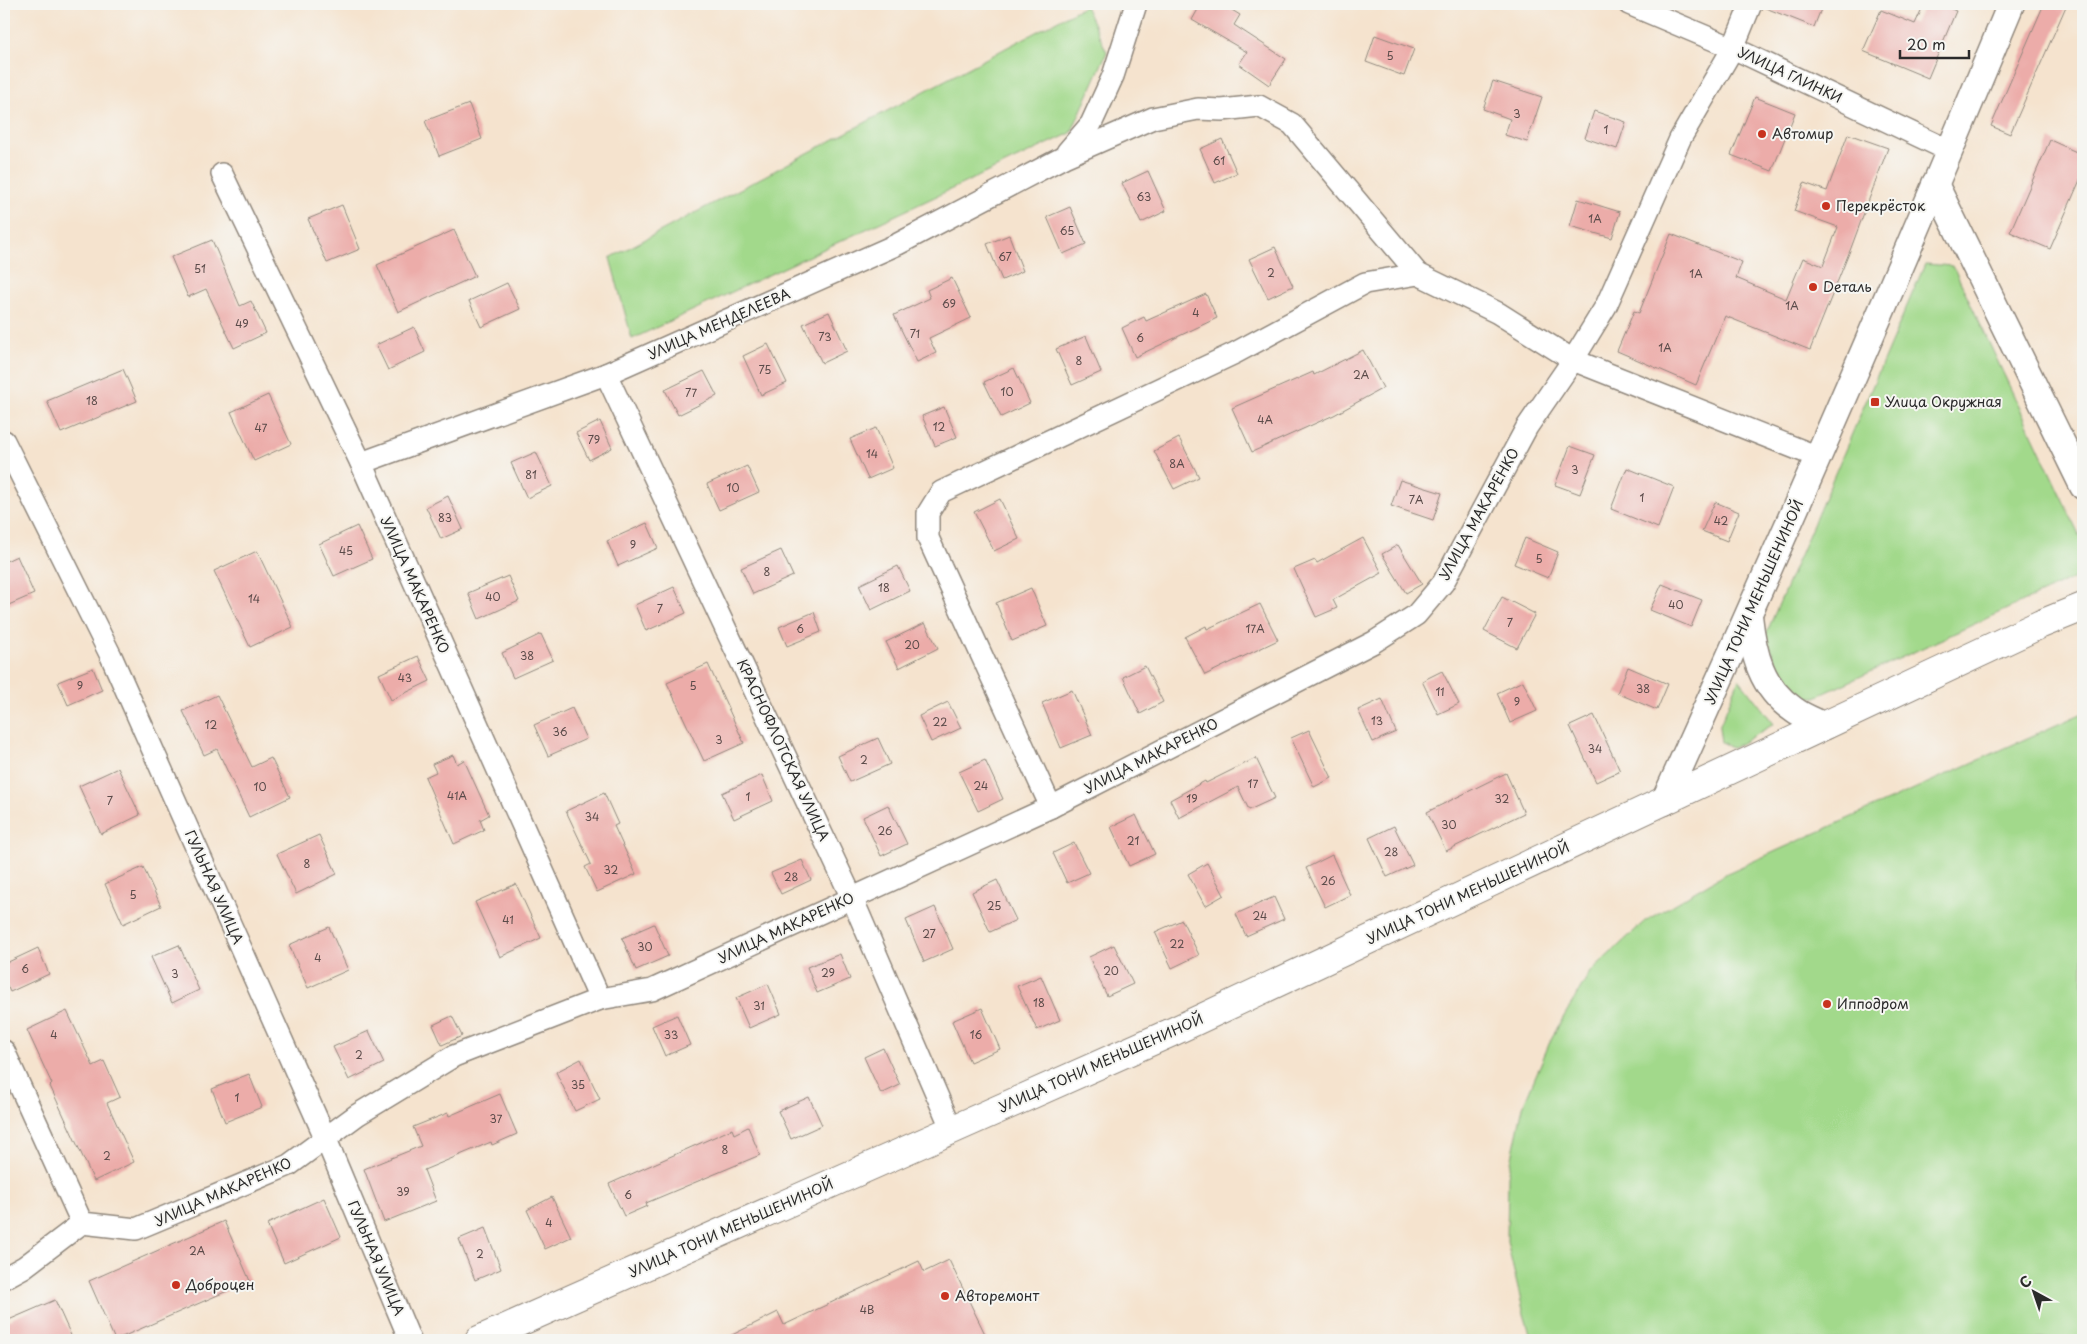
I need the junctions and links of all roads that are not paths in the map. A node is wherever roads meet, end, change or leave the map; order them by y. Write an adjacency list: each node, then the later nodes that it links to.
1 (1136, 4): 7 (street, УЛИЦА МЕНДЕЛЕЕВА)
2 (1629, 4): 5 (street, УЛИЦА ГЛИНКИ)
3 (1751, 4): 5 (street, УЛИЦА МАКАРЕНКО)
4 (2011, 4): 6 (street, УЛИЦА ТОНИ МЕНЬШЕНИНОЙ)
5 (1732, 48): 6 (street, УЛИЦА ГЛИНКИ); 11 (street, УЛИЦА МАКАРЕНКО)
6 (1950, 151): 9 (street, УЛИЦА ТОНИ МЕНЬШЕНИНОЙ)
7 (1064, 156): 10 (street, УЛИЦА МЕНДЕЛЕЕВА); 12 (street, УЛИЦА МЕНДЕЛЕЕВА)
8 (222, 174): 15 (street, УЛИЦА МАКАРЕНКО)
9 (1935, 184): 14 (street, УЛИЦА ТОНИ МЕНЬШЕНИНОЙ); 16 (street)
10 (1418, 274): 11 (street); 21 (street)
11 (1573, 360): 14 (street); 21 (street, УЛИЦА МАКАРЕНКО)
12 (606, 374): 15 (street, УЛИЦА МЕНДЕЛЕЕВА); 22 (street, КРАСНОФЛОТСКАЯ УЛИЦА)
13 (4, 441): 26 (street, ГУЛЬНАЯ УЛИЦА)
14 (1818, 457): 18 (street, УЛИЦА ТОНИ МЕНЬШЕНИНОЙ)
15 (361, 463): 23 (street, УЛИЦА МАКАРЕНКО)
16 (2083, 486)
17 (2083, 608): 19 (main road)
18 (1749, 616): 19 (street); 20 (street, УЛИЦА ТОНИ МЕНЬШЕНИНОЙ)
19 (1825, 726): 20 (main road)
20 (1664, 802): 25 (main road, УЛИЦА ТОНИ МЕНЬШЕНИНОЙ)
21 (1051, 807): 22 (street, УЛИЦА МАКАРЕНКО)
22 (852, 898): 23 (street, УЛИЦА МАКАРЕНКО); 25 (street, КРАСНОФЛОТСКАЯ УЛИЦА)
23 (600, 999): 26 (street, УЛИЦА МАКАРЕНКО)
24 (4, 1051): 27 (street)
25 (952, 1130): 30 (main road, УЛИЦА ТОНИ МЕНЬШЕНИНОЙ)
26 (325, 1137): 27 (street, УЛИЦА МАКАРЕНКО); 29 (street, ГУЛЬНАЯ УЛИЦА)
27 (82, 1223): 28 (street)
28 (4, 1278)
29 (410, 1340)
30 (479, 1340)

